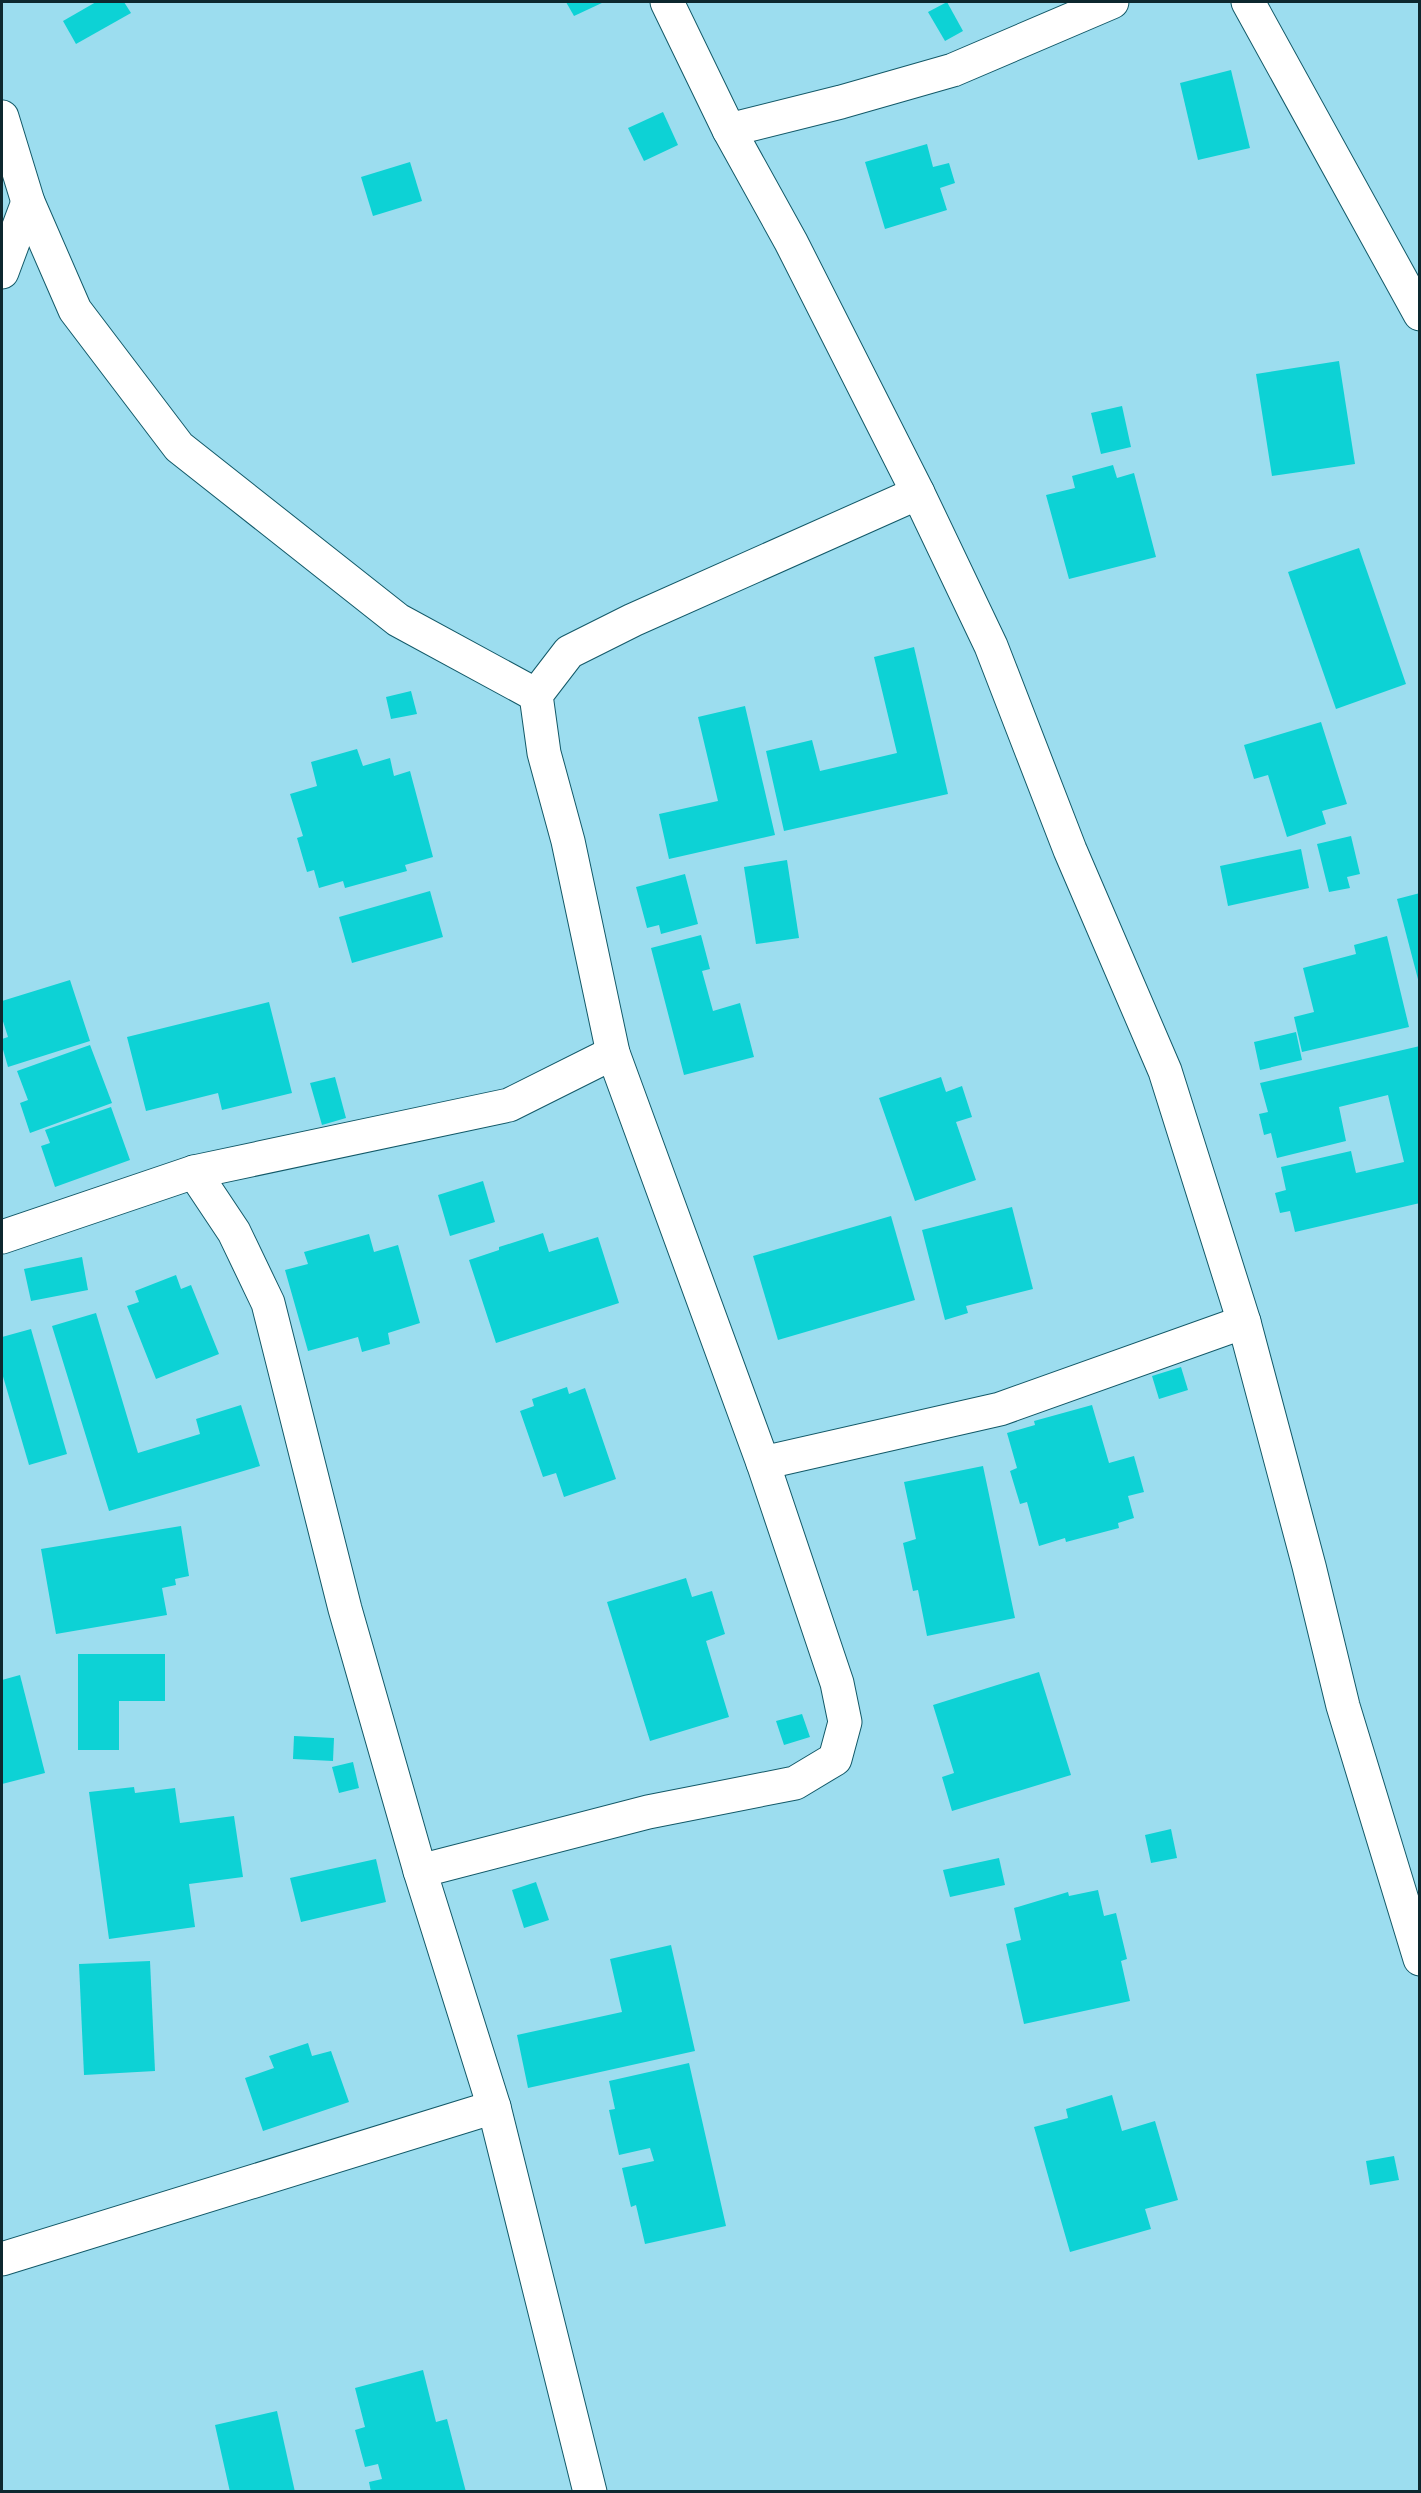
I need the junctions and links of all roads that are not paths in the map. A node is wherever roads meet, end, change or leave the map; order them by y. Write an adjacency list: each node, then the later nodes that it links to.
1 (667, 2): 5 (street)
2 (1112, 2): 5 (street)
3 (1248, 2): 8 (street)
4 (2, 117): 6 (street)
5 (729, 130): 9 (street)
6 (28, 202): 7 (street); 10 (street)
7 (2, 272)
8 (1419, 314)
9 (918, 493): 10 (street); 14 (street)
10 (536, 695): 11 (street)
11 (613, 1053): 12 (street); 15 (street)
12 (194, 1172): 13 (street); 16 (street)
13 (2, 1237)
14 (1244, 1322): 15 (street); 17 (street)
15 (763, 1463): 16 (street)
16 (420, 1871): 18 (street)
17 (1419, 1959)
18 (494, 2107): 19 (street); 20 (street)
19 (2, 2259)
20 (590, 2492)

